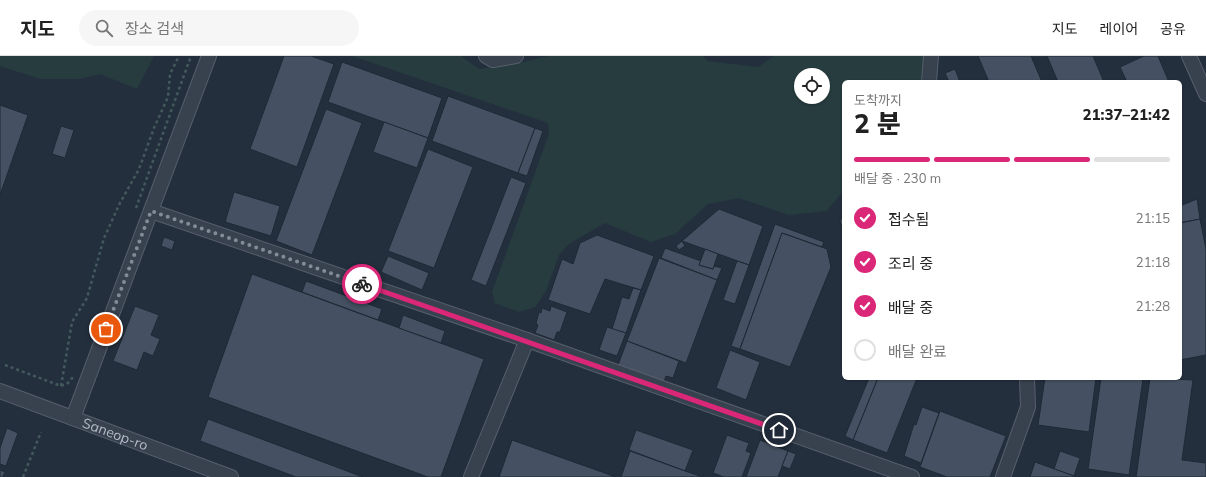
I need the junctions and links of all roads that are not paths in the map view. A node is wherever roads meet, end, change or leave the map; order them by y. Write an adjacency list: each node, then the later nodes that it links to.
1 (209, 56): 8 (street)
2 (486, 56): 3 (street)
3 (516, 56)
4 (931, 56): 6 (street)
5 (1189, 56): 7 (street)
6 (929, 80)
7 (1206, 94)
8 (151, 211): 9 (street); 12 (street)
9 (527, 340): 14 (street); 15 (street)
10 (1026, 380): 16 (street)
11 (0, 391): 12 (street, Saneop-ro)
12 (73, 418): 13 (street, Saneop-ro)
13 (231, 477)
14 (471, 477)
15 (912, 477)
16 (1003, 477)

